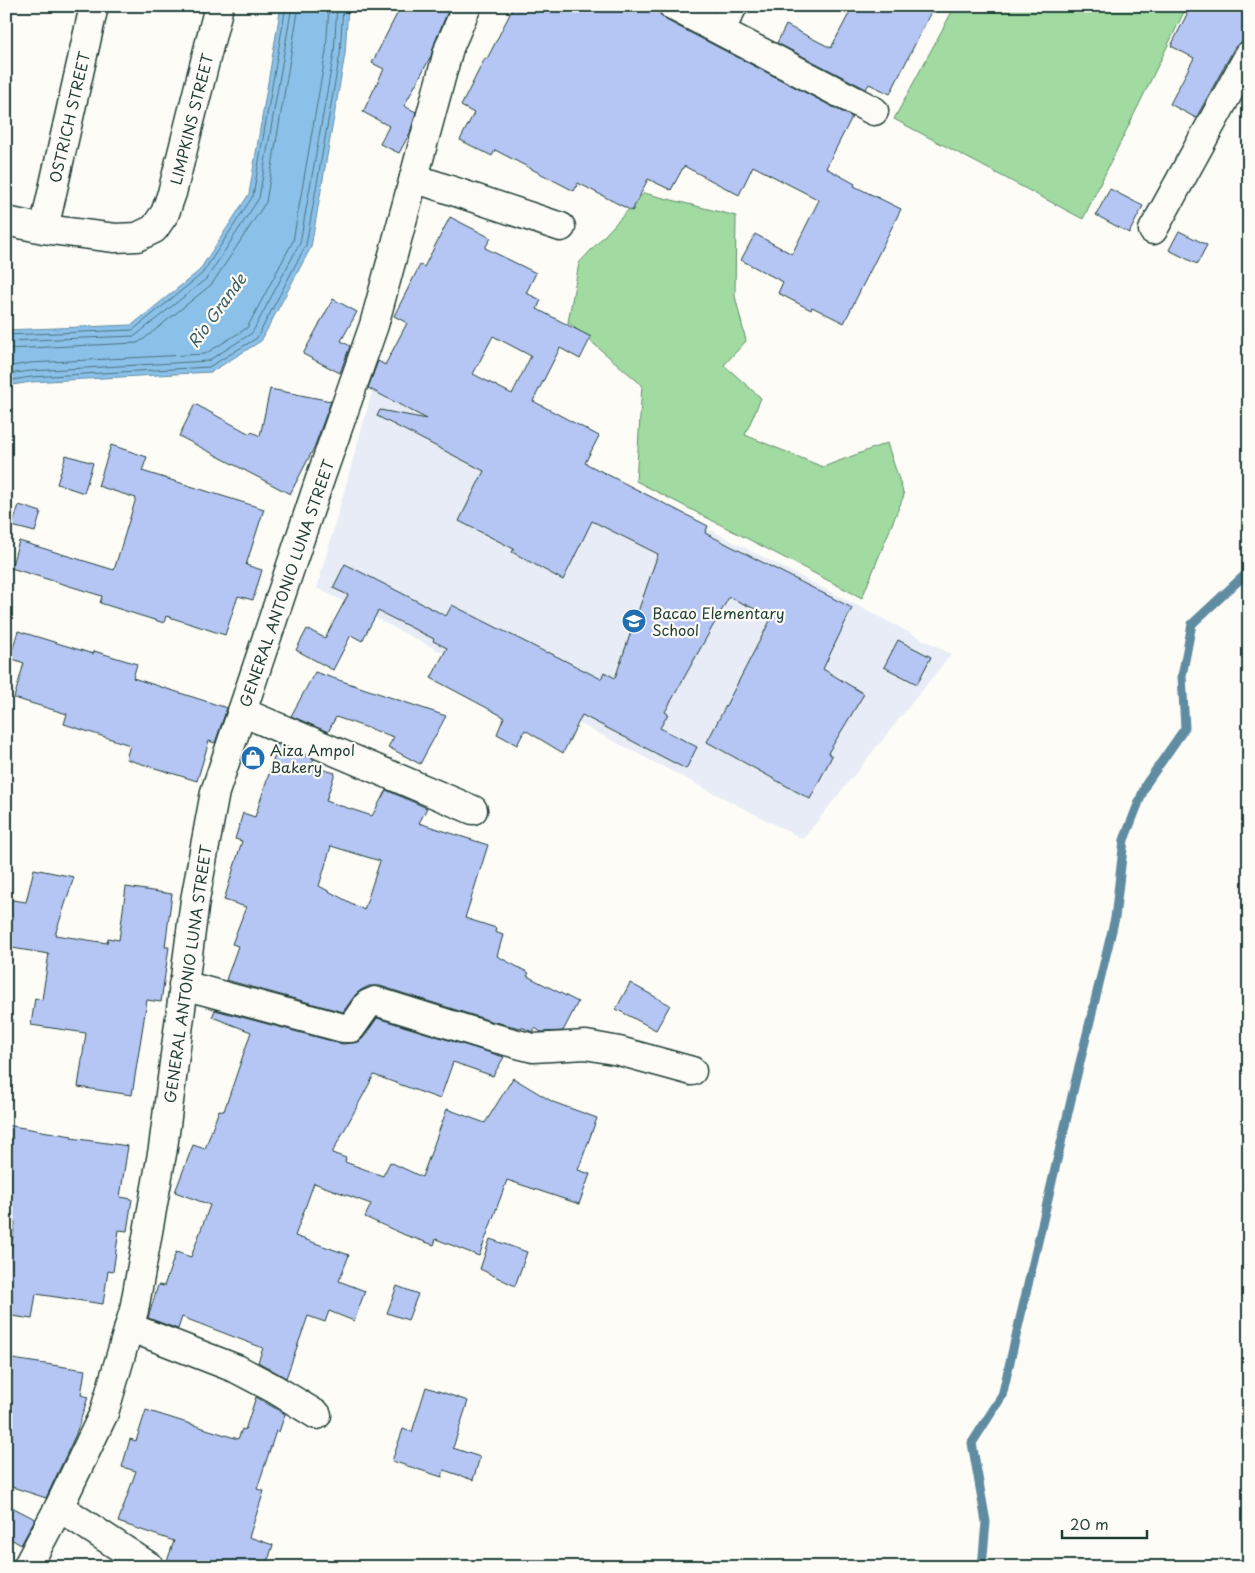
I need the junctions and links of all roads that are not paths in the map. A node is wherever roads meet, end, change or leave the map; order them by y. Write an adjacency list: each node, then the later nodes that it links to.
1 (94, 6): 12 (street, OSTRICH STREET)
2 (219, 6): 12 (street, LIMPKINS STREET)
3 (467, 6): 9 (street, GENERAL ANTONIO LUNA STREET)
4 (673, 6): 6 (street)
5 (733, 6): 6 (street)
6 (720, 30): 8 (street)
7 (1249, 55): 13 (street)
8 (874, 111)
9 (414, 178): 11 (street); 14 (street, GENERAL ANTONIO LUNA STREET)
10 (6, 221): 12 (street)
11 (560, 227)
12 (44, 229)
13 (1153, 230)
14 (242, 712): 15 (street); 16 (street, GENERAL ANTONIO LUNA STREET)
15 (473, 810)
16 (184, 985): 17 (street); 18 (street, GENERAL ANTONIO LUNA STREET)
17 (692, 1071)
18 (129, 1327): 19 (street); 20 (street, GENERAL ANTONIO LUNA STREET)
19 (317, 1415)
20 (59, 1507): 21 (street, GENERAL ANTONIO LUNA STREET); 22 (street)
21 (27, 1567)
22 (150, 1567)

